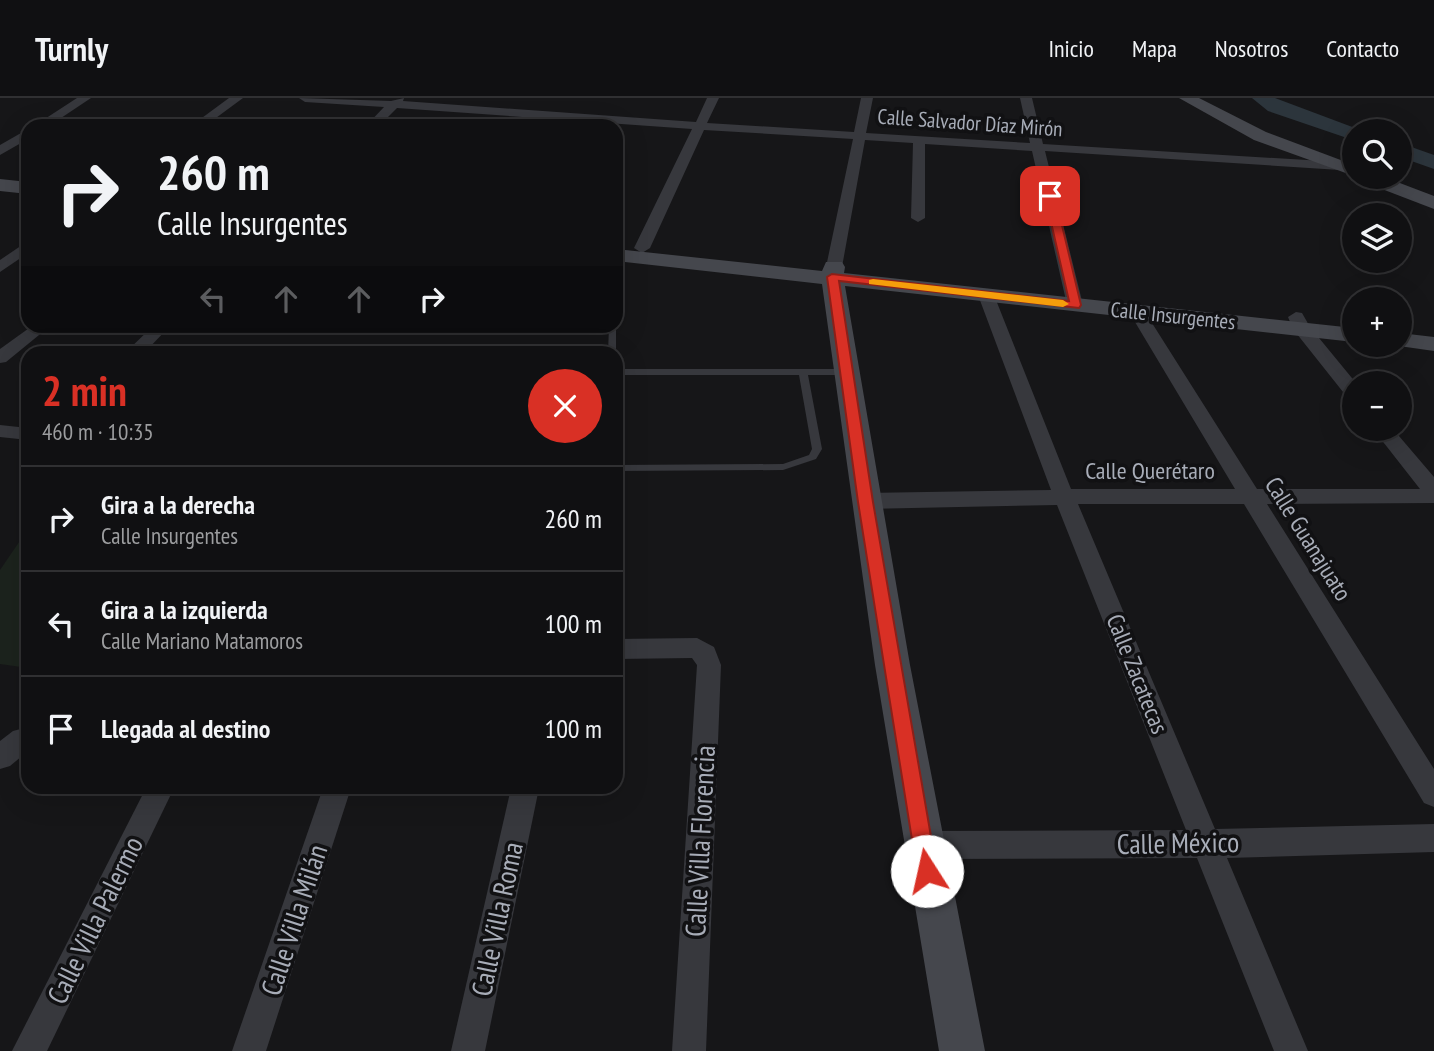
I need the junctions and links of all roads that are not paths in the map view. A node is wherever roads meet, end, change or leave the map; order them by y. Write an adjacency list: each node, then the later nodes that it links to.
1 (85, 98): 10 (street)
2 (237, 98): 11 (street)
3 (305, 98): 8 (street, Calle Salvador Díaz Mirón)
4 (713, 98): 15 (street)
5 (867, 98): 16 (street)
6 (1026, 98): 20 (street)
7 (1187, 98): 17 (main road)
8 (397, 101): 9 (street, Calle Salvador Díaz Mirón); 12 (street)
9 (551, 116): 13 (street, Calle Salvador Díaz Mirón)
10 (51, 119)
11 (207, 119)
12 (379, 119)
13 (596, 119)
14 (623, 121): 15 (street, Calle Salvador Díaz Mirón)
15 (700, 126): 16 (street, Calle Salvador Díaz Mirón); 33 (street)
16 (859, 135): 19 (street, Calle Salvador Díaz Mirón); 37 (street)
17 (1260, 136): 22 (street); 23 (main road)
18 (21, 138): 21 (street)
19 (919, 140): 20 (street, Calle Salvador Díaz Mirón); 31 (street)
20 (1039, 147): 22 (street, Calle Salvador Díaz Mirón); 39 (street)
21 (0, 151)
22 (1276, 162): 24 (street, Calle Salvador Díaz Mirón)
23 (1342, 167)
24 (1342, 169)
25 (0, 185): 26 (main road)
26 (21, 187)
27 (1398, 189): 30 (main road)
28 (0, 193): 29 (main road)
29 (21, 195)
30 (1434, 203)
31 (918, 218)
32 (623, 247): 33 (main road, Calle Insurgentes)
33 (642, 248): 37 (main road, Calle Insurgentes)
34 (21, 251): 36 (street)
35 (623, 256): 37 (main road, Calle Insurgentes)
36 (0, 267)
37 (833, 272): 38 (main road, Calle Insurgentes); 39 (main road, Calle Insurgentes); 54 (main road)
38 (986, 295): 39 (main road, Calle Insurgentes); 62 (street, Calle Zacatecas)
39 (1074, 299): 40 (main road, Calle Insurgentes); 41 (main road, Calle Insurgentes)
40 (1137, 312): 41 (main road, Calle Insurgentes); 63 (street, Calle Guanajuato)
41 (1299, 323): 42 (main road, Calle Insurgentes); 44 (main road, Calle Insurgentes); 55 (street)
42 (1342, 324)
43 (1412, 330): 47 (main road)
44 (1342, 332)
45 (33, 333): 51 (street)
46 (154, 333): 50 (street)
47 (1434, 333)
48 (1412, 341): 49 (main road)
49 (1434, 344)
50 (141, 346)
51 (0, 358)
52 (623, 372): 53 (lane)
53 (803, 372): 54 (lane); 59 (lane)
54 (846, 372): 64 (main road)
55 (1342, 378)
56 (0, 431): 57 (street)
57 (21, 433)
58 (1393, 441): 60 (street)
59 (623, 468)
60 (1434, 491)
61 (1434, 496): 63 (street, Calle Querétaro)
62 (1064, 497): 63 (street, Calle Querétaro); 64 (street, Calle Querétaro); 73 (street, Calle Zacatecas)
63 (1252, 497): 71 (street, Calle Guanajuato)
64 (865, 502): 74 (main road)
65 (623, 649): 78 (street, Calle Villa Florencia)
66 (21, 744): 67 (street)
67 (0, 757)
68 (157, 794): 75 (street, Calle Villa Palermo)
69 (335, 794): 76 (street, Calle Villa Milán)
70 (524, 794): 77 (street, Calle Villa Roma)
71 (1434, 794)
72 (1434, 838): 73 (street, Calle México)
73 (1207, 844): 74 (street, Calle México); 80 (street, Calle Zacatecas)
74 (922, 845): 79 (main road)
75 (29, 1051)
76 (249, 1051)
77 (468, 1051)
78 (689, 1051)
79 (962, 1051)
80 (1291, 1051)

